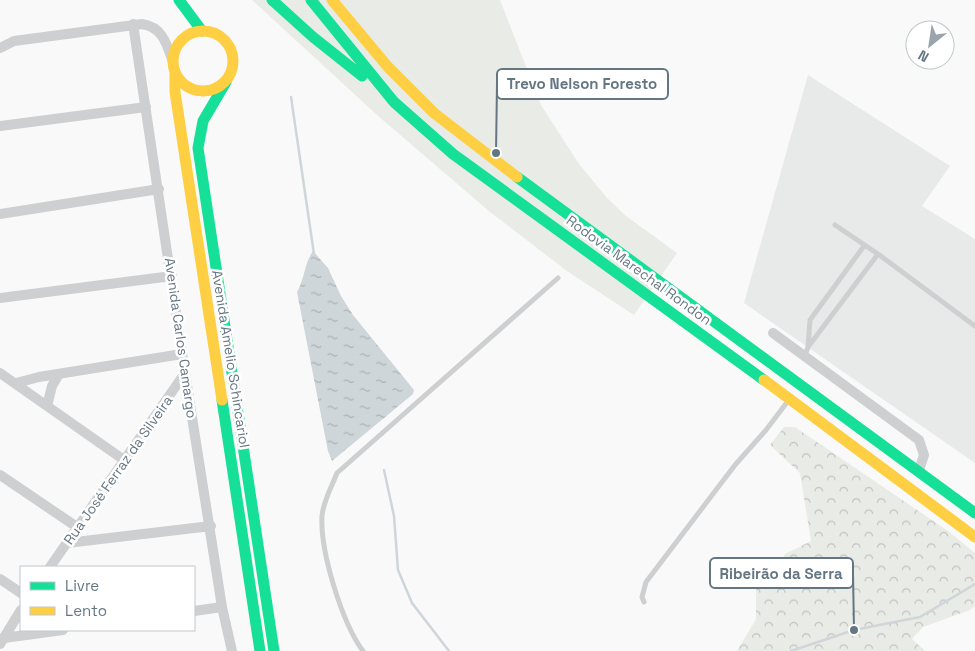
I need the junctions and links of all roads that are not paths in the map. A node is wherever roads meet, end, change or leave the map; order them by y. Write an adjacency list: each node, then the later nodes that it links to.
1 (272, 0): 11 (main road)
2 (311, 0): 11 (main road, Rodovia Marechal Rondon)
3 (332, 0): 33 (main road, Rodovia Marechal Rondon)
4 (181, 4): 6 (main road); 7 (main road)
5 (133, 24): 8 (street); 9 (street); 12 (street, Avenida Carlos Camargo)
6 (202, 31): 7 (main road); 10 (main road)
7 (183, 38): 9 (main road)
8 (0, 48)
9 (174, 67): 10 (main road); 50 (main road, Avenida Amelio Schincariol)
10 (226, 82): 51 (main road, Avenida Amelio Schincariol)
11 (394, 102): 30 (main road, Rodovia Marechal Rondon)
12 (146, 107): 13 (street); 14 (street, Avenida Carlos Camargo)
13 (0, 126)
14 (159, 189): 15 (street); 19 (street, Avenida Carlos Camargo)
15 (0, 214)
16 (835, 226): 17 (lane)
17 (864, 246): 18 (lane); 24 (lane)
18 (878, 254): 22 (lane); 24 (lane)
19 (172, 276): 21 (street); 25 (street, Avenida Carlos Camargo)
20 (558, 278): 52 (lane)
21 (0, 298)
22 (975, 326)
23 (773, 333): 24 (street)
24 (806, 352): 33 (street)
25 (182, 354): 27 (street); 28 (street, Avenida Carlos Camargo)
26 (0, 373): 29 (street)
27 (59, 374): 29 (street); 31 (street)
28 (185, 374): 32 (street, Rua José Ferraz da Silveira); 36 (street, Avenida Carlos Camargo)
29 (16, 383): 31 (street)
30 (790, 399): 38 (main road, Rodovia Marechal Rondon); 43 (lane)
31 (47, 406): 32 (street)
32 (124, 460): 37 (street, Rua José Ferraz da Silveira)
33 (919, 470): 35 (main road, Rodovia Marechal Rondon)
34 (0, 475): 37 (street)
35 (975, 513)
36 (211, 526): 39 (street); 44 (street, Avenida Carlos Camargo)
37 (77, 527): 39 (street, Rua José Ferraz da Silveira)
38 (975, 537)
39 (67, 543): 40 (street, Rua José Ferraz da Silveira)
40 (51, 566)
41 (0, 579): 42 (street)
42 (20, 592)
43 (644, 602)
44 (222, 607): 45 (street); 49 (street, Avenida Carlos Camargo)
45 (195, 611)
46 (20, 612): 48 (street)
47 (57, 631): 48 (street)
48 (2, 641)
49 (232, 651)
50 (260, 651)
51 (274, 651)
52 (363, 651)

